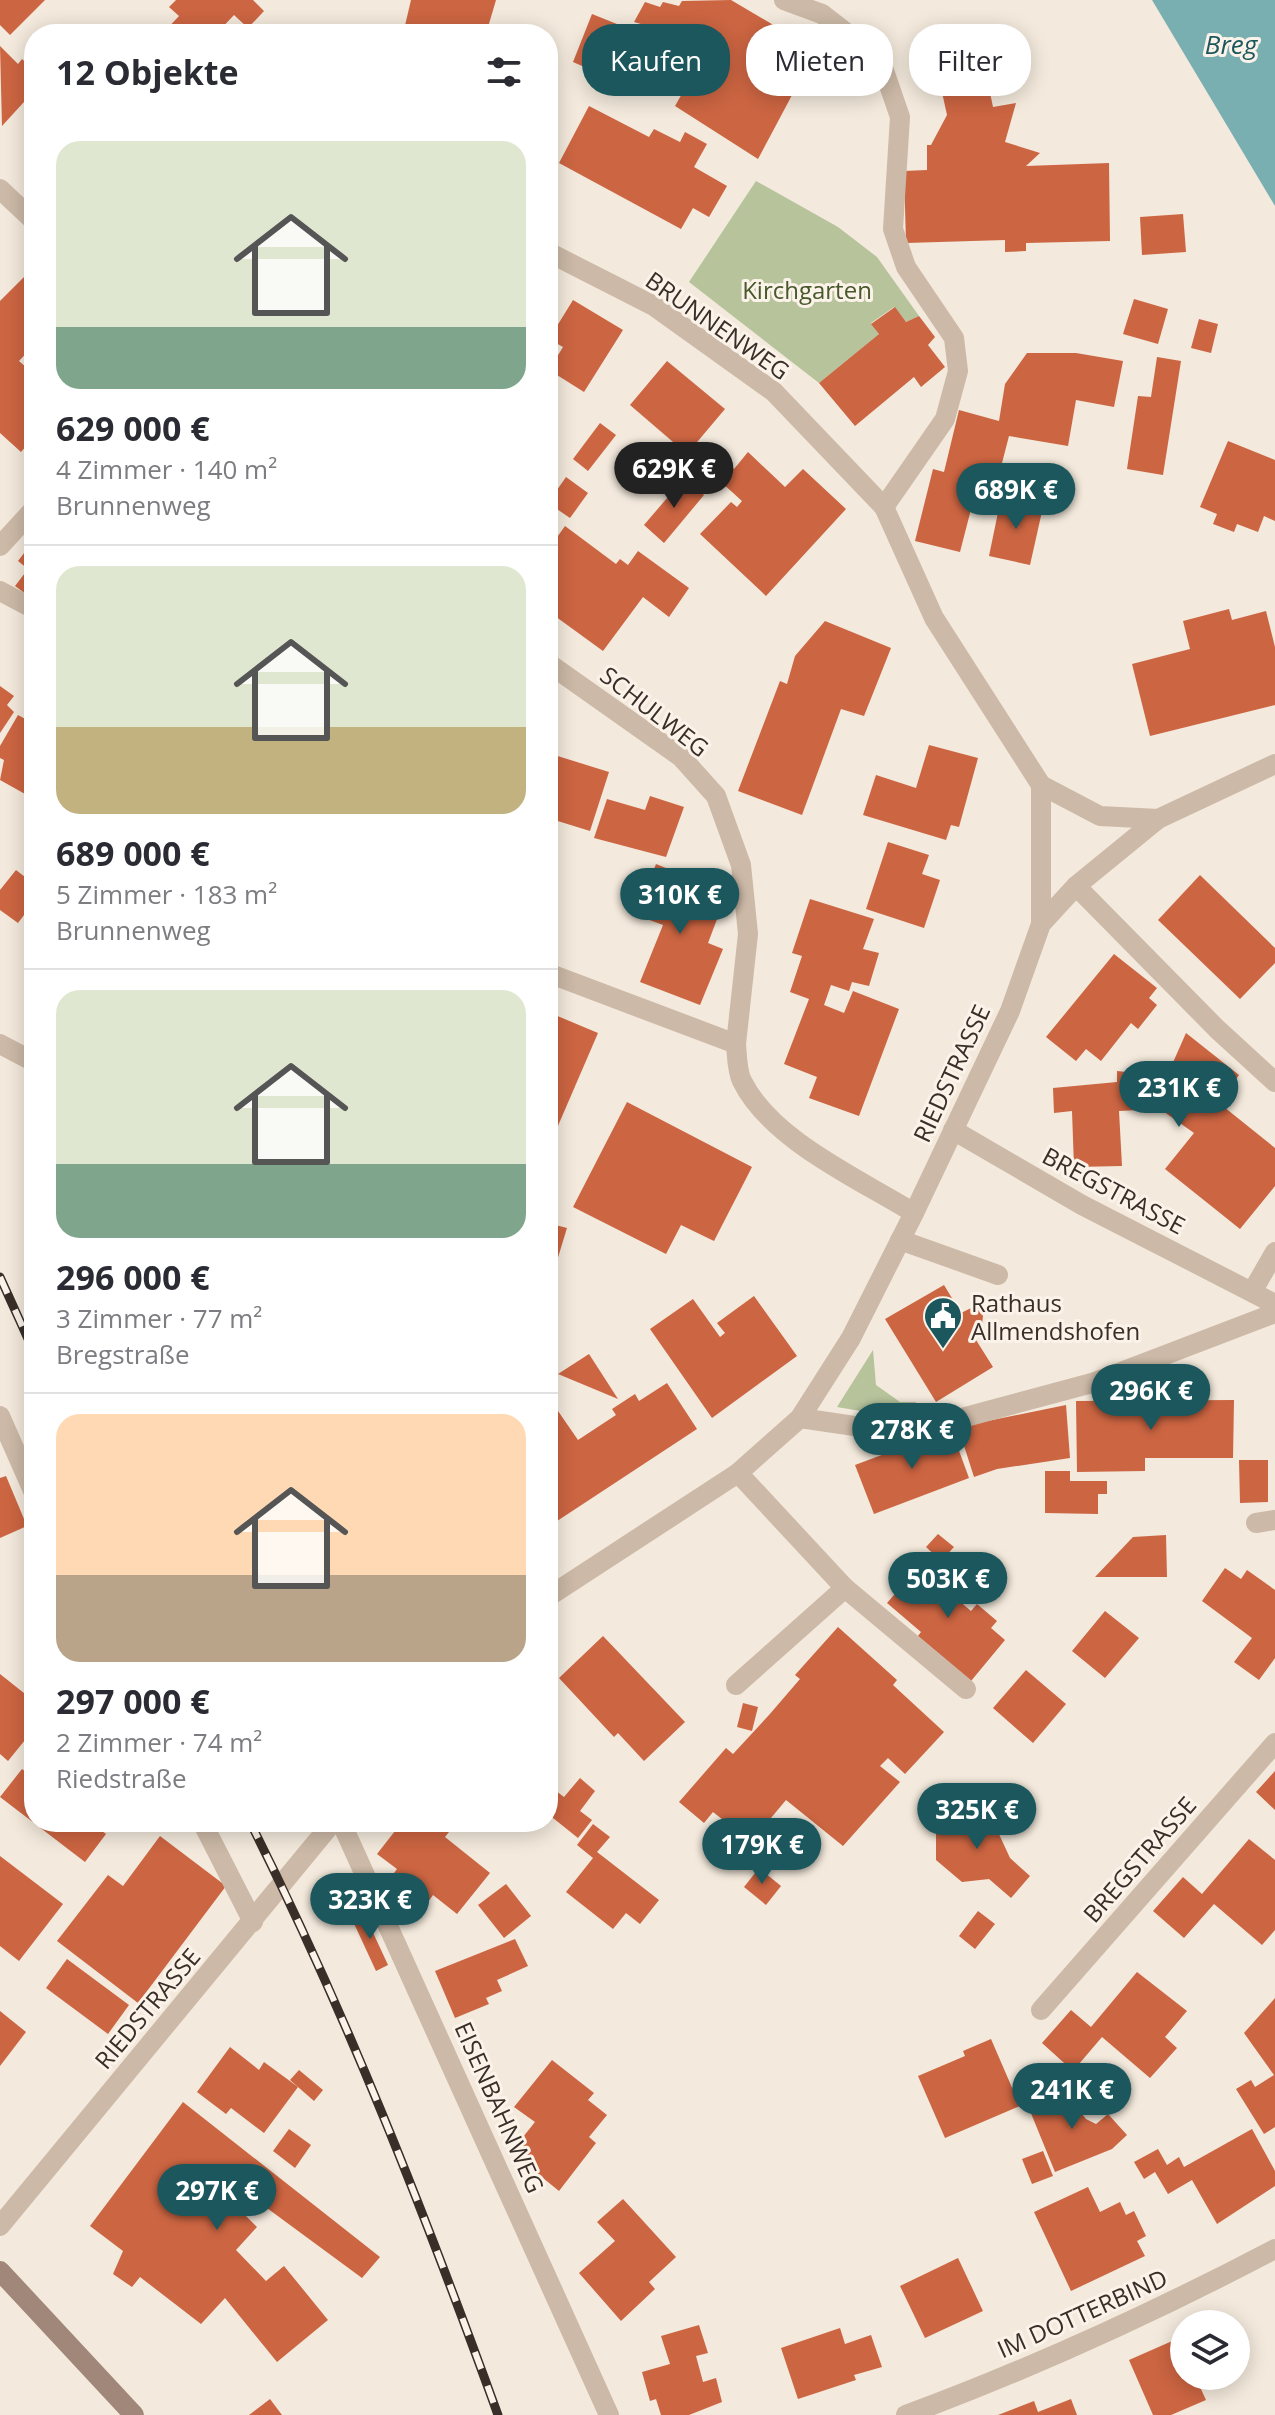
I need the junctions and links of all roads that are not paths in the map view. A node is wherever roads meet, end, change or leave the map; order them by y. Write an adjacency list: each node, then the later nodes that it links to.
1 (784, 0): 5 (street)
2 (0, 189): 3 (street)
3 (24, 212)
4 (558, 258): 5 (street, BRUNNENWEG)
5 (884, 507): 12 (street, BRUNNENWEG)
6 (24, 520): 7 (street)
7 (0, 546)
8 (0, 591): 9 (street)
9 (24, 604)
10 (558, 670): 18 (street, SCHULWEG)
11 (1275, 764): 13 (street, RIEDSTRASSE)
12 (1041, 785): 13 (street, BRUNNENWEG); 15 (street)
13 (1158, 819): 14 (street, RIEDSTRASSE)
14 (1076, 886): 15 (street, RIEDSTRASSE); 20 (street)
15 (1041, 924): 21 (street, RIEDSTRASSE)
16 (558, 977): 18 (street)
17 (0, 1044): 19 (street)
18 (736, 1044): 22 (street, SCHULWEG)
19 (24, 1057)
20 (1275, 1082)
21 (953, 1130): 22 (street, RIEDSTRASSE); 26 (street, BREGSTRASSE)
22 (914, 1213): 23 (street, RIEDSTRASSE)
23 (900, 1240): 25 (street); 30 (street, RIEDSTRASSE)
24 (1275, 1252): 26 (street)
25 (998, 1275)
26 (1252, 1292): 27 (street, BREGSTRASSE)
27 (1275, 1304)
28 (1275, 1313): 30 (street)
29 (0, 1416): 31 (street)
30 (800, 1418): 32 (street, RIEDSTRASSE)
31 (24, 1470)
32 (738, 1473): 33 (street); 34 (street, RIEDSTRASSE)
33 (845, 1588): 35 (street); 36 (street)
34 (558, 1590)
35 (736, 1685)
36 (966, 1689)
37 (1275, 1743): 42 (street, BREGSTRASSE)
38 (207, 1832): 41 (street)
39 (325, 1832): 41 (street, RIEDSTRASSE)
40 (346, 1832): 47 (street, EISENBAHNWEG)
41 (253, 1922): 43 (street, RIEDSTRASSE)
42 (1041, 2010)
43 (0, 2226)
44 (1275, 2249): 48 (street, IM DOTTERBIND)
45 (0, 2271): 46 (main road)
46 (134, 2415)
47 (609, 2415)
48 (906, 2415)

